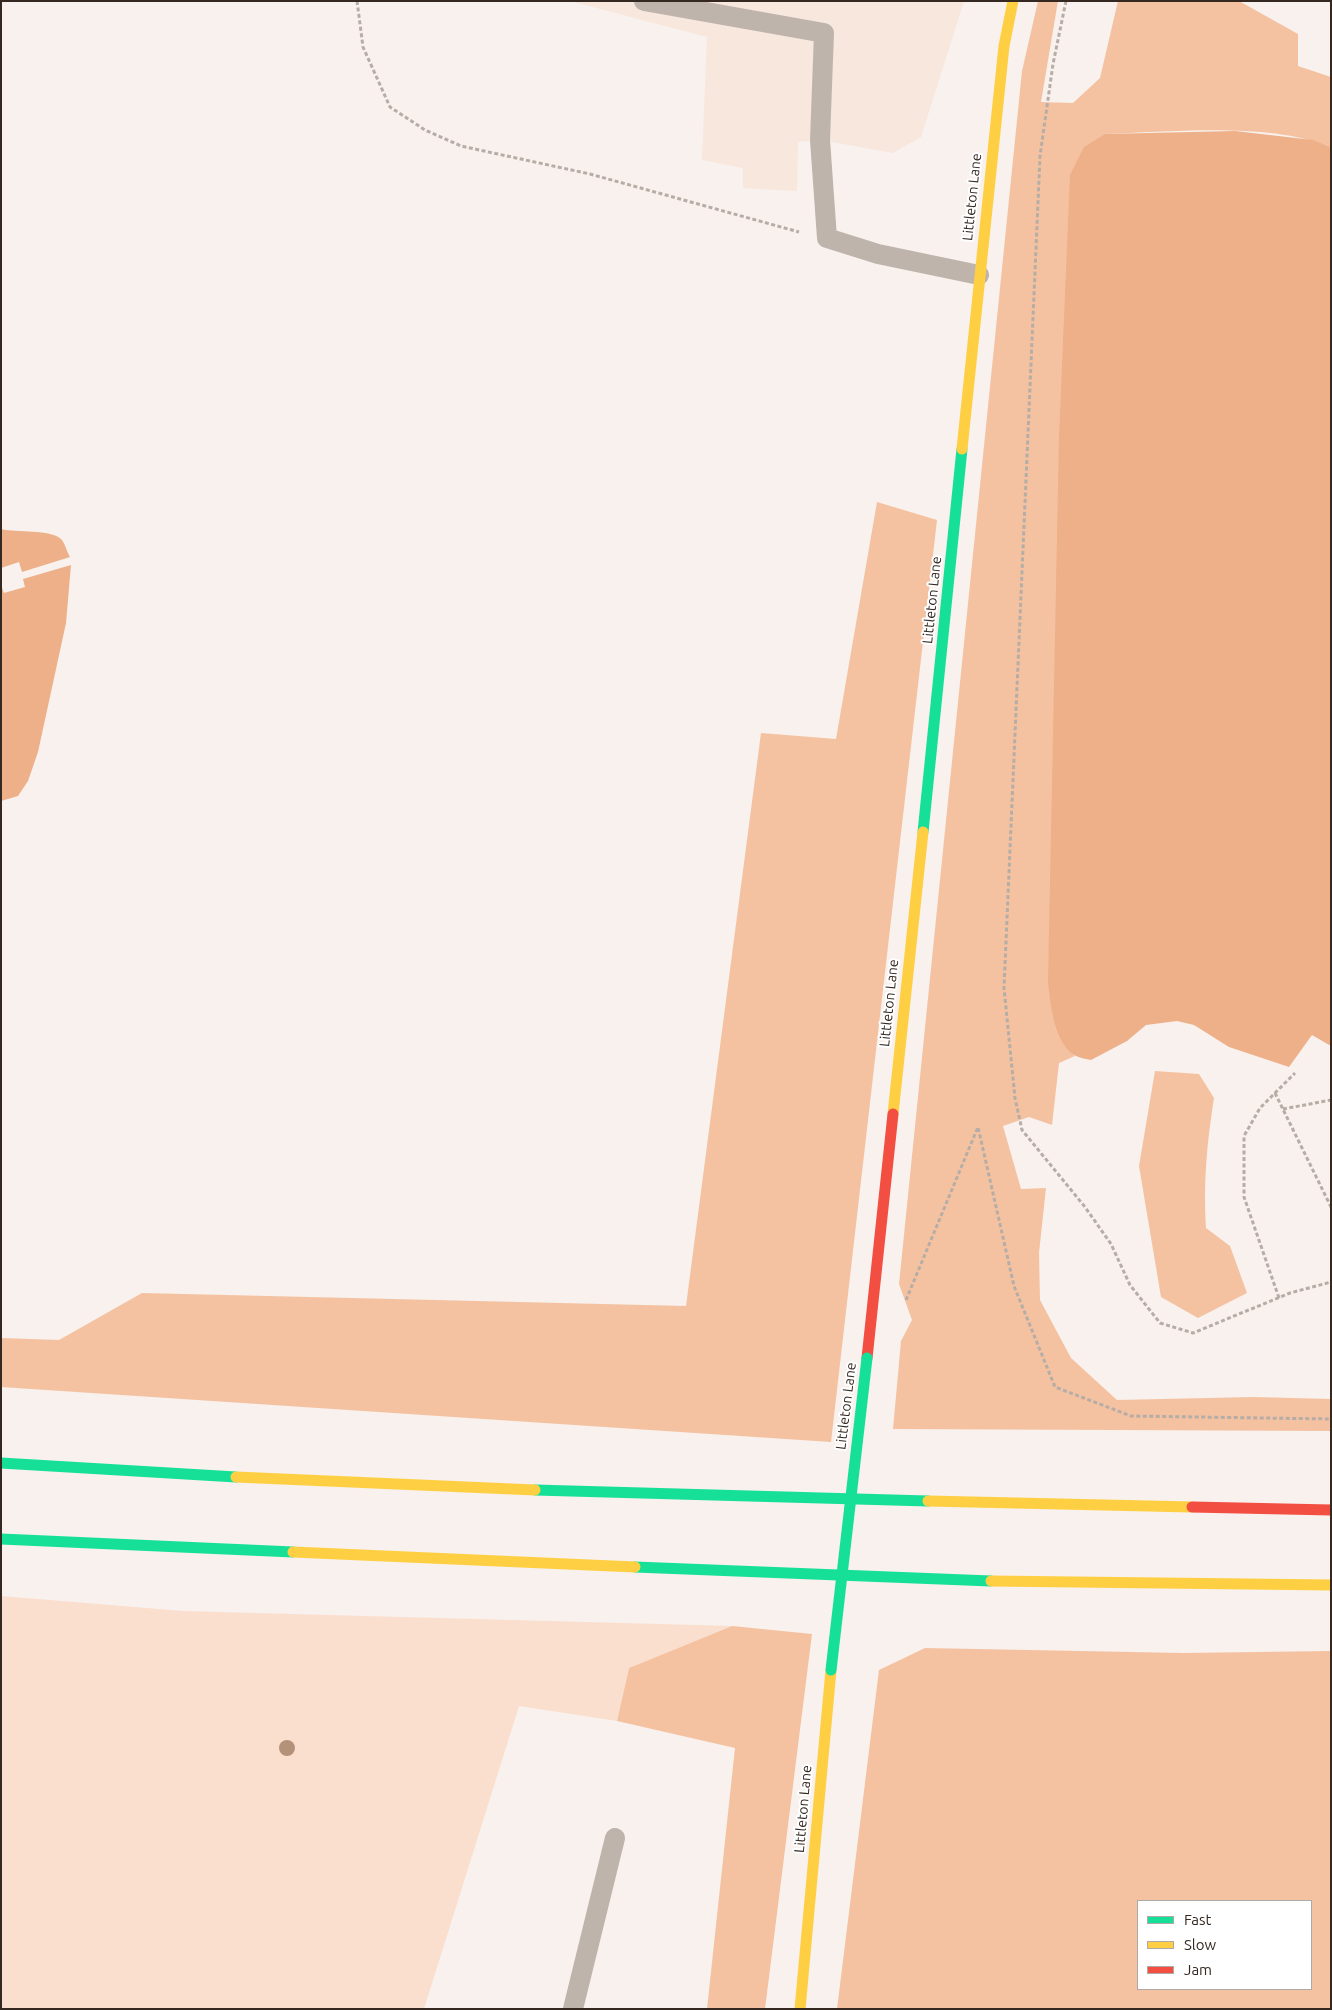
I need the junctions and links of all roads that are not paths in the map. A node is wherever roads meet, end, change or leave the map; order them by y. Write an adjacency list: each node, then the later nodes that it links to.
1 (644, 1): 3 (lane)
2 (1013, 1): 3 (main road, Littleton Lane)
3 (979, 275): 10 (main road, Littleton Lane, bridge)
4 (1, 1463): 5 (main road)
5 (1331, 1510)
6 (1, 1539): 7 (main road)
7 (1331, 1585)
8 (615, 1838): 9 (lane)
9 (573, 2009)
10 (800, 2009)

